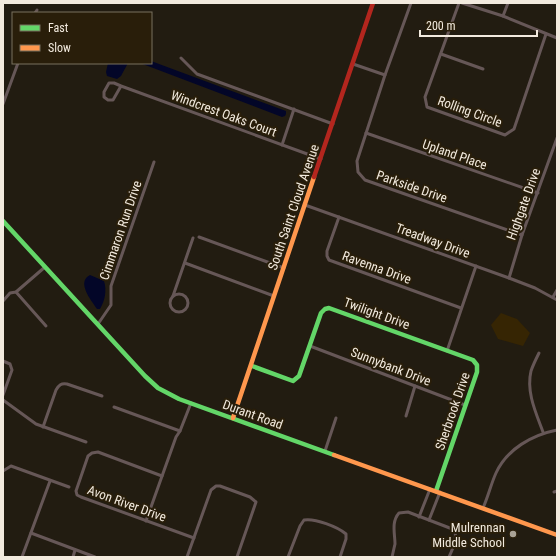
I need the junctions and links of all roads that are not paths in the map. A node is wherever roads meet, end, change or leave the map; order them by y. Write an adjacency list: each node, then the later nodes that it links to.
1 (373, 3): 12 (street, South Saint Cloud Avenue)
2 (411, 3): 14 (street)
3 (458, 3): 9 (street, Rolling Circle)
4 (462, 3): 6 (street)
5 (508, 3): 6 (street)
6 (503, 16): 7 (street)
7 (546, 34): 8 (street); 9 (street, Rolling Circle)
8 (557, 38)
9 (441, 54): 13 (street)
10 (181, 58): 18 (street)
11 (18, 64): 16 (street)
12 (353, 64): 14 (street); 19 (street, South Saint Cloud Avenue)
13 (483, 69)
14 (385, 75): 20 (street, Parkside Drive)
15 (121, 86): 15 (street, Windcrest Oaks Court); 22 (street, Windcrest Oaks Court)
16 (4, 97): 17 (street)
17 (3, 104)
18 (294, 109): 19 (street); 22 (street)
19 (333, 124): 23 (street, South Saint Cloud Avenue)
20 (366, 133): 25 (street, Upland Place); 29 (street, Parkside Drive)
21 (557, 138): 25 (street, Highgate Drive)
22 (282, 145): 23 (street, Windcrest Oaks Court)
23 (321, 159): 26 (street, South Saint Cloud Avenue)
24 (154, 162): 45 (street, Cimmaron Run Drive)
25 (538, 193): 29 (street, Highgate Drive)
26 (305, 205): 27 (street, Treadway Drive); 35 (street, South Saint Cloud Avenue)
27 (339, 217): 33 (street, Treadway Drive); 44 (street, Ravenna Drive)
28 (3, 221): 34 (street, Durant Road)
29 (522, 235): 36 (street, Highgate Drive)
30 (199, 237): 35 (street)
31 (193, 238): 32 (street)
32 (185, 262): 39 (street); 40 (street)
33 (476, 266): 36 (street, Treadway Drive); 44 (street)
34 (45, 267): 38 (street); 45 (street, Durant Road)
35 (284, 268): 40 (street, South Saint Cloud Avenue)
36 (509, 278): 41 (street, Treadway Drive)
37 (557, 290): 41 (street)
38 (16, 292): 43 (street); 46 (street)
39 (173, 296): 39 (street)
40 (274, 296): 51 (street, South Saint Cloud Avenue)
41 (553, 297): 42 (street, Treadway Drive)
42 (557, 300)
43 (3, 301)
44 (461, 308): 48 (street)
45 (98, 324): 56 (street, Durant Road)
46 (46, 326)
47 (310, 346): 48 (street, Twilight Drive); 51 (street, Twilight Drive); 52 (street, Sunnybank Drive)
48 (446, 351): 57 (street, Sherbrook Drive)
49 (539, 353): 65 (street)
50 (3, 361): 53 (street)
51 (252, 366): 60 (street, South Saint Cloud Avenue)
52 (415, 386): 57 (street, Sunnybank Drive); 59 (street)
53 (3, 395)
54 (102, 396): 62 (street)
55 (3, 400): 62 (street)
56 (190, 403): 60 (street, Durant Road); 64 (street)
57 (465, 405): 73 (street, Sherbrook Drive)
58 (114, 407): 64 (street)
59 (406, 416)
60 (234, 418): 67 (street, Durant Road)
61 (336, 418): 67 (street)
62 (43, 427): 66 (street)
63 (557, 430): 65 (street)
64 (180, 431): 69 (street)
65 (543, 432): 74 (street)
66 (86, 442)
67 (325, 451): 72 (street, Durant Road)
68 (3, 471): 70 (street)
69 (162, 476): 77 (street); 77 (street, Avon River Drive)
70 (50, 480): 71 (street); 78 (street)
71 (69, 487)
72 (430, 489): 73 (street, Durant Road); 75 (street)
73 (438, 492): 74 (street, Durant Road); 76 (street)
74 (483, 508): 79 (street, Durant Road)
75 (420, 516): 76 (street); 89 (street)
76 (429, 520): 90 (street)
77 (146, 521): 80 (street, Avon River Drive)
78 (31, 533): 81 (street); 82 (street)
79 (557, 535)
80 (194, 538): 85 (street); 86 (street)
81 (76, 550): 83 (street); 84 (street)
82 (22, 557)
83 (73, 557)
84 (95, 557)
85 (187, 557)
86 (237, 557)
87 (288, 557): 88 (street)
88 (340, 557)
89 (392, 557)
90 (449, 557)

